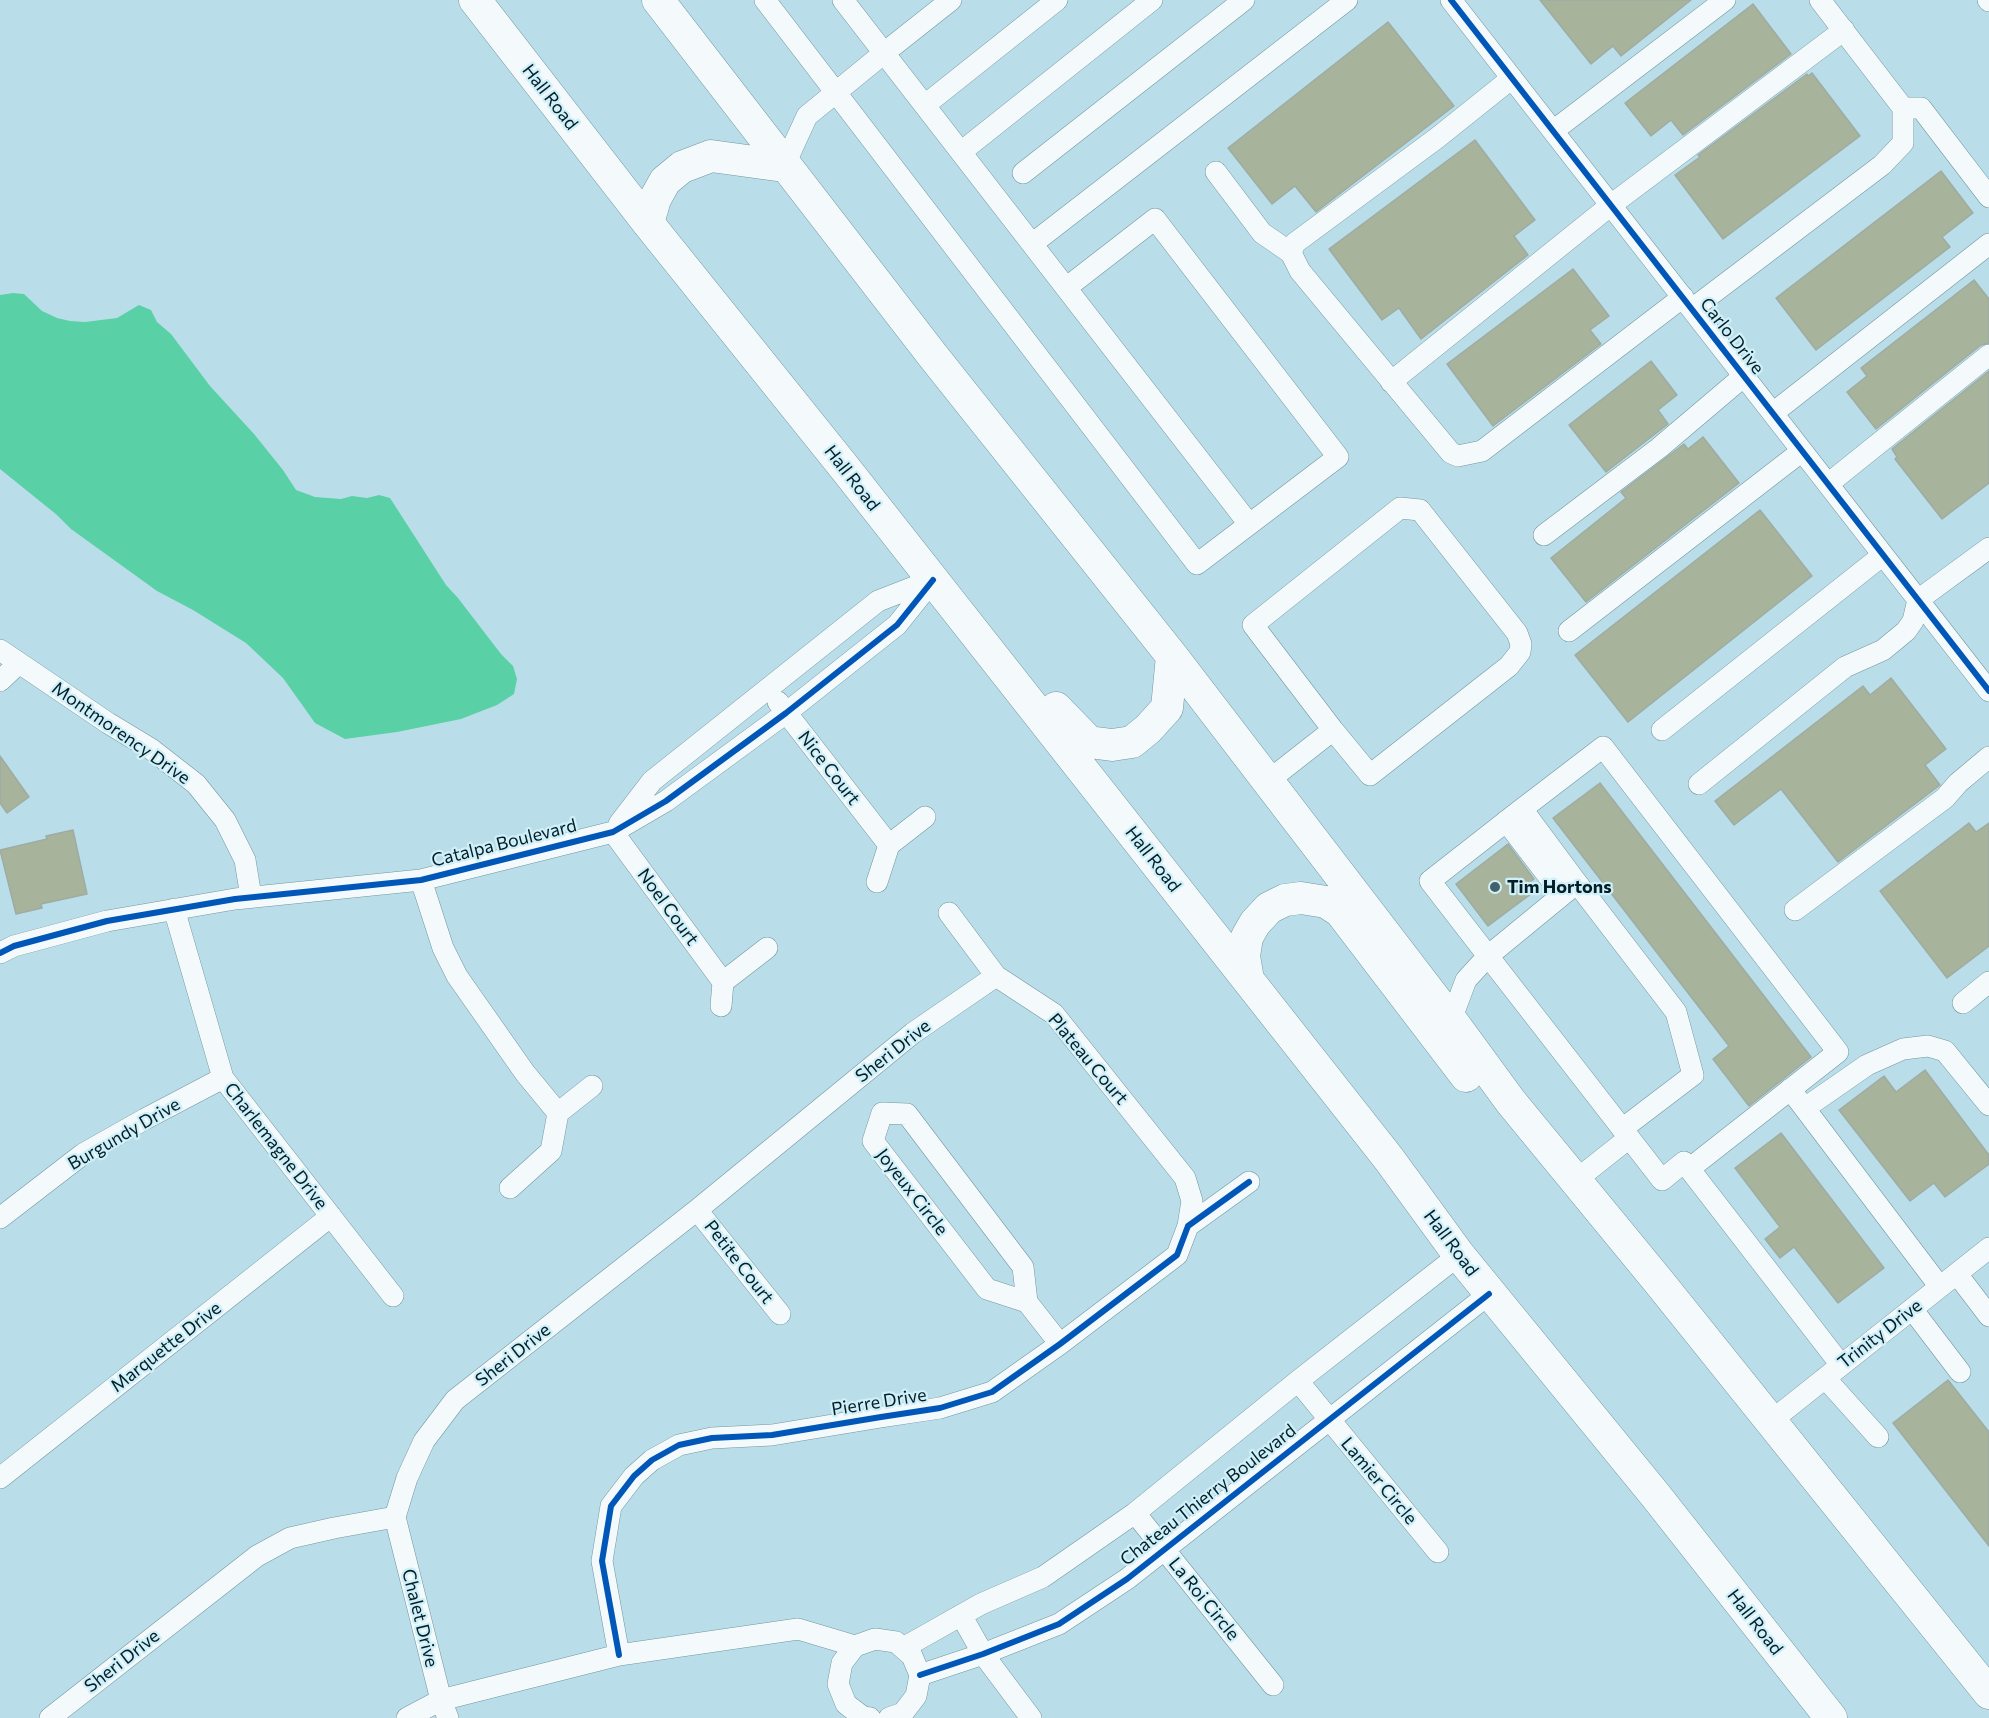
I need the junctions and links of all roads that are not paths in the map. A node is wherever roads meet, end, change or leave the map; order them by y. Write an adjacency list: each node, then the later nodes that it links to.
1 (475, 0): 26 (highway, Hall Road)
2 (658, 0): 21 (highway)
3 (765, 0): 16 (street)
4 (843, 0): 14 (street)
5 (951, 0): 14 (street)
6 (1057, 0): 17 (street)
7 (1152, 0): 20 (street)
8 (1244, 0): 23 (street)
9 (1347, 0): 27 (street)
10 (1451, 0): 15 (street, Carlo Drive)
11 (1725, 0): 19 (street)
12 (1820, 0): 13 (street)
13 (1844, 30): 18 (street); 25 (street)
14 (884, 53): 16 (street); 17 (street)
15 (1512, 78): 19 (street, Carlo Drive); 29 (street)
16 (835, 92): 21 (street); 38 (street)
17 (925, 105): 20 (street)
18 (1903, 108): 24 (street); 31 (street)
19 (1553, 131): 25 (street, Carlo Drive)
20 (961, 152): 27 (street)
21 (784, 166): 26 (highway); 46 (highway)
22 (1216, 172): 29 (street)
23 (1023, 173)
24 (1989, 197)
25 (1611, 206): 31 (street, Carlo Drive); 34 (street)
26 (648, 223): 42 (highway, Hall Road)
27 (1032, 244): 30 (street)
28 (1989, 244): 35 (street)
29 (1292, 254): 34 (street)
30 (1066, 288): 38 (street); 38 (street)
31 (1687, 303): 33 (street, Carlo Drive); 34 (street)
32 (1989, 355): 37 (street)
33 (1744, 376): 35 (street, Carlo Drive); 39 (street)
34 (1391, 382)
35 (1773, 413): 36 (street, Carlo Drive)
36 (1802, 451): 37 (street, Carlo Drive); 44 (street)
37 (1828, 484): 41 (street, Carlo Drive)
38 (1249, 524)
39 (1544, 535)
40 (1989, 548): 43 (street)
41 (1882, 555): 43 (street, Carlo Drive); 53 (street)
42 (933, 580): 46 (highway); 49 (street); 51 (street, Catalpa Boulevard); 72 (highway, Hall Road)
43 (1918, 600): 50 (street, Carlo Drive); 56 (street)
44 (1569, 631)
45 (0, 650): 47 (street, Montmorency Drive)
46 (1172, 656): 55 (highway)
47 (19, 663): 48 (street); 64 (street, Montmorency Drive)
48 (0, 681)
49 (769, 690): 51 (street, Nice Court); 59 (street)
50 (1989, 691)
51 (786, 713): 59 (street, Catalpa Boulevard); 60 (street, Nice Court)
52 (1333, 730): 52 (street); 55 (street)
53 (1662, 730)
54 (1989, 757): 66 (street)
55 (1268, 781): 77 (highway)
56 (1699, 784)
57 (1514, 815): 63 (street); 70 (street); 80 (street)
58 (924, 817): 60 (street)
59 (613, 832): 61 (street, Catalpa Boulevard); 73 (street, Noel Court)
60 (889, 845): 62 (street)
61 (421, 880): 64 (street, Catalpa Boulevard); 84 (street)
62 (878, 882)
63 (1569, 889): 70 (street); 85 (street)
64 (251, 897): 65 (street, Catalpa Boulevard)
65 (174, 909): 69 (street, Catalpa Boulevard); 78 (street, Charlemagne Drive)
66 (1795, 910)
67 (949, 913): 71 (street, Plateau Court)
68 (767, 948): 73 (street)
69 (0, 953)
70 (1488, 956): 77 (street); 85 (street)
71 (996, 976): 90 (street, Sheri Drive); 93 (street, Plateau Court)
72 (1248, 980): 81 (highway); 95 (highway, Hall Road)
73 (723, 982): 76 (street)
74 (1989, 982): 75 (street)
75 (1963, 1003)
76 (721, 1006)
77 (1451, 1020): 81 (highway)
78 (223, 1078): 91 (street, Charlemagne Drive); 92 (street, Burgundy Drive)
79 (592, 1086): 84 (street)
80 (1791, 1089): 83 (street); 86 (street)
81 (1511, 1102): 87 (highway)
82 (1989, 1105): 83 (street)
83 (1805, 1108): 96 (street)
84 (558, 1113): 89 (street)
85 (1625, 1134): 86 (street); 87 (street)
86 (1689, 1169): 104 (street)
87 (1576, 1180): 108 (highway)
88 (1249, 1182): 93 (street)
89 (510, 1188)
90 (698, 1210): 101 (street, Petite Court); 112 (street, Sheri Drive)
91 (331, 1216): 98 (street, Charlemagne Drive); 110 (street, Marquette Drive)
92 (0, 1218)
93 (1188, 1226): 103 (street, Pierre Drive)
94 (1989, 1248): 96 (street, Trinity Drive)
95 (1459, 1255): 97 (highway, Hall Road); 106 (street, Chateau Thierry Boulevard)
96 (1949, 1280): 100 (street, Trinity Drive); 102 (street)
97 (1489, 1294): 107 (street, Chateau Thierry Boulevard); 129 (highway, Hall Road)
98 (393, 1296)
99 (1028, 1302): 99 (street, Joyeux Circle); 103 (street, Joyeux Circle)
100 (1911, 1309): 104 (street, Trinity Drive); 105 (street)
101 (780, 1314)
102 (1989, 1316)
103 (1060, 1344): 119 (street, Pierre Drive)
104 (1833, 1371): 108 (street, Trinity Drive); 109 (street)
105 (1960, 1372)
106 (1298, 1381): 107 (street, Lamier Circle); 111 (street, Chateau Thierry Boulevard)
107 (1328, 1419): 113 (street, Chateau Thierry Boulevard); 114 (street, Lamier Circle)
108 (1771, 1421): 122 (highway)
109 (1878, 1437)
110 (0, 1478)
111 (1135, 1513): 113 (street, La Roi Circle); 115 (street, Chateau Thierry Boulevard)
112 (395, 1517): 123 (street, Chalet Drive); 124 (street, Sheri Drive)
113 (1163, 1549): 118 (street, Chateau Thierry Boulevard); 121 (street, La Roi Circle)
114 (1438, 1552)
115 (961, 1615): 117 (street, Chateau Thierry Boulevard); 118 (street)
116 (855, 1646): 117 (street); 119 (street); 126 (street)
117 (903, 1648): 120 (street)
118 (983, 1654): 120 (street, Chateau Thierry Boulevard); 128 (street)
119 (619, 1655): 123 (street)
120 (920, 1675): 127 (street)
121 (1273, 1685)
122 (1987, 1686)
123 (445, 1709): 125 (street)
124 (50, 1718)
125 (406, 1718)
126 (870, 1718)
127 (889, 1718)
128 (1031, 1718)
129 (1831, 1718)

